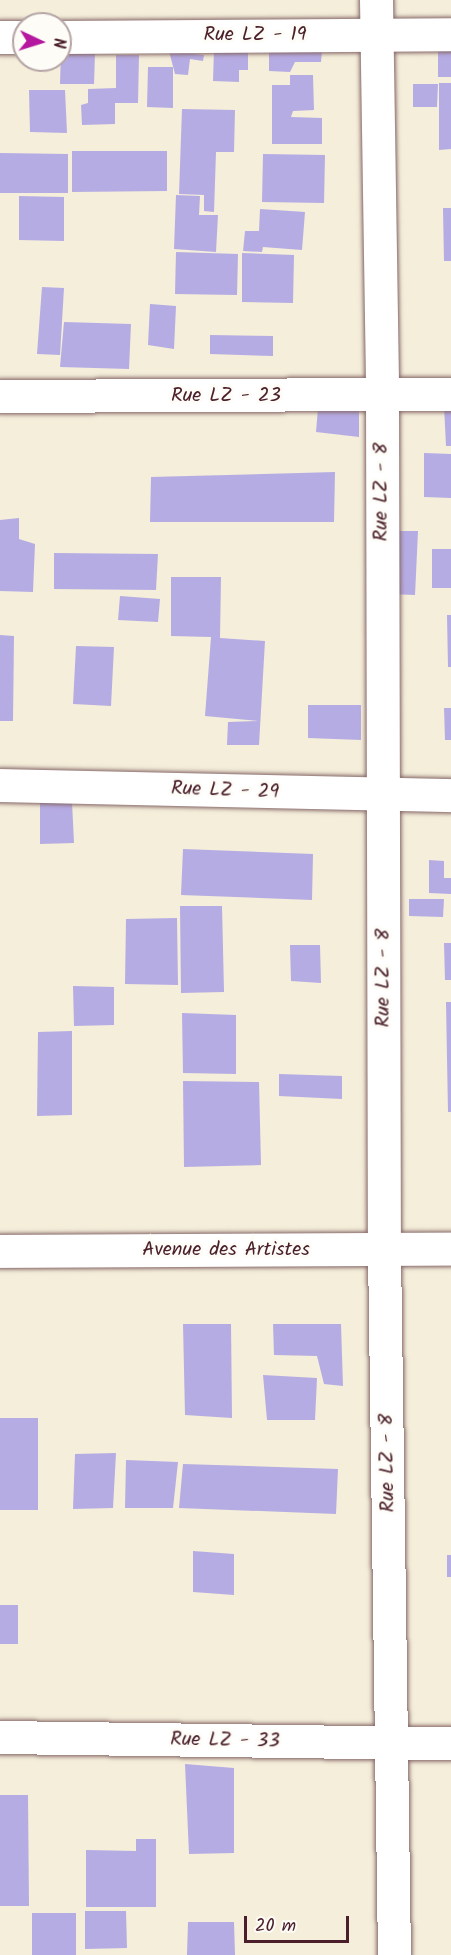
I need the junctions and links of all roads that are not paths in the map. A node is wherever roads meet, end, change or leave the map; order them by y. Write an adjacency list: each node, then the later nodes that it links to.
1 (376, 0): 2 (street, Rue LZ - 8)
2 (376, 34): 3 (street, Rue LZ - 19); 4 (street, Rue LZ - 19); 7 (street, Rue LZ - 8)
3 (451, 34)
4 (72, 37)
5 (451, 394): 7 (street, Rue LZ - 23)
6 (0, 396): 7 (street, Rue LZ - 23)
7 (382, 396): 10 (street, Rue LZ - 8)
8 (0, 785): 10 (street, Rue LZ - 29)
9 (451, 795): 10 (street, Rue LZ - 29)
10 (383, 796): 11 (street, Rue LZ - 8)
11 (384, 1249): 12 (street, Avenue des Artistes); 13 (street, Avenue des Artistes); 16 (street, Rue LZ - 8)
12 (451, 1249)
13 (0, 1251)
14 (0, 1737): 16 (street, Rue LZ - 33)
15 (451, 1743): 16 (street, Rue LZ - 33)
16 (392, 1744): 17 (street, Rue LZ - 8)
17 (394, 1955)

